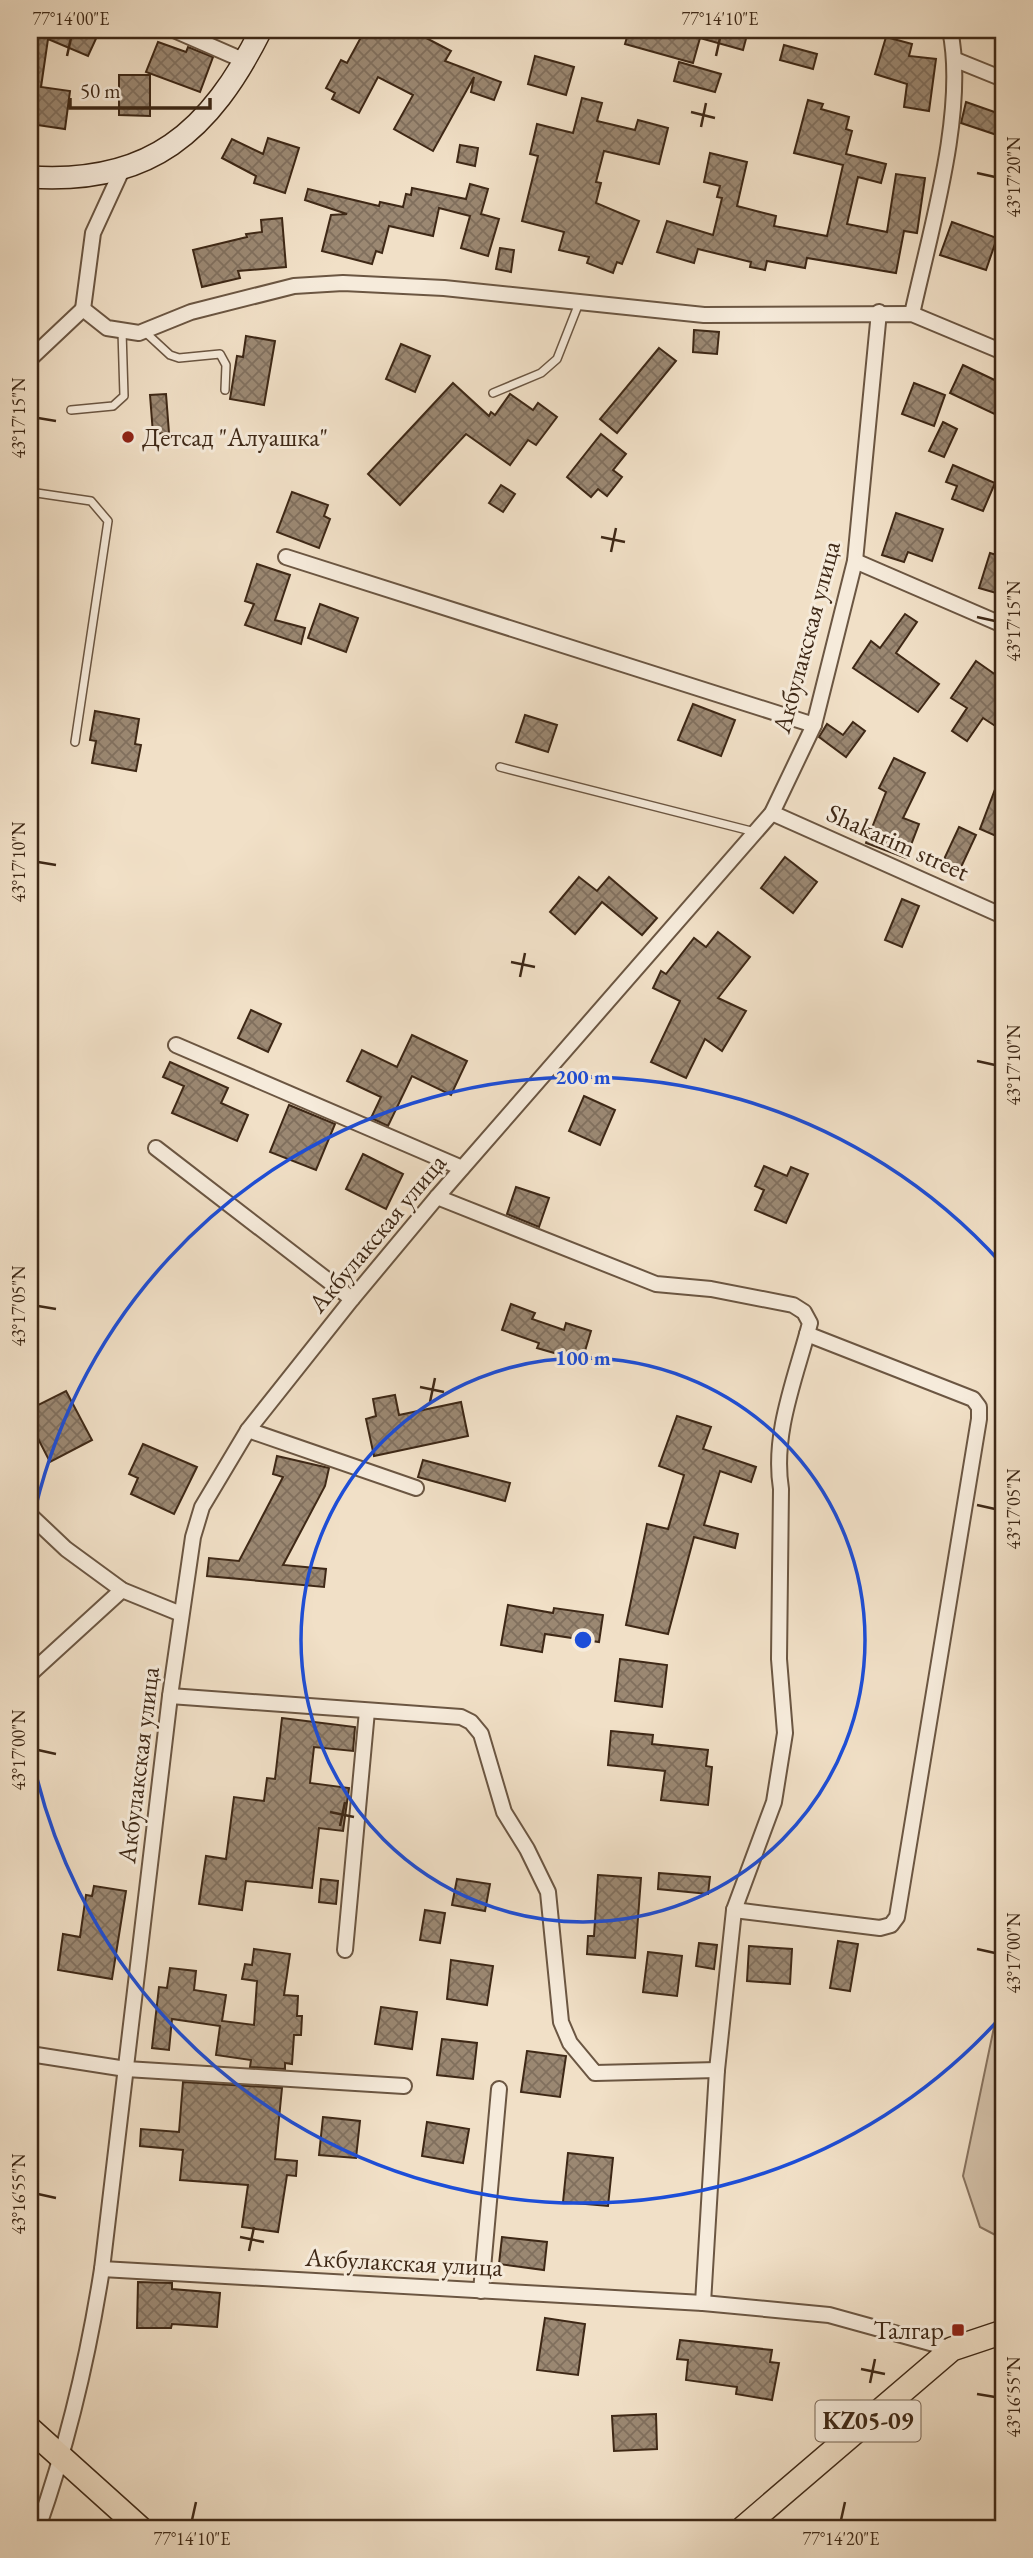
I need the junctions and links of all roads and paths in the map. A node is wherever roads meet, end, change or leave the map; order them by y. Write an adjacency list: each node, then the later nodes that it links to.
1 (174, 30): 5 (street)
2 (261, 30): 5 (main road)
3 (950, 30): 4 (street)
4 (956, 60): 6 (street); 12 (street)
5 (245, 61): 7 (main road)
6 (1003, 79)
7 (122, 170): 8 (main road); 10 (street)
8 (30, 177)
9 (579, 302): 11 (street); 14 (street); 18 (lane)
10 (83, 309): 13 (street); 16 (street)
11 (879, 312): 12 (street); 22 (street, Акбулакская улица)
12 (912, 314): 15 (street)
13 (122, 330): 14 (street); 19 (lane)
14 (143, 331): 17 (lane)
15 (1003, 352)
16 (30, 359)
17 (225, 390)
18 (493, 393)
19 (71, 410)
20 (30, 492): 25 (lane)
21 (286, 557): 24 (street)
22 (855, 561): 23 (street); 24 (street, Акбулакская улица)
23 (1003, 625)
24 (814, 725): 27 (street, Акбулакская улица)
25 (75, 742)
26 (500, 767): 28 (lane)
27 (772, 813): 28 (street, Акбулакская улица); 29 (street, Shakarim street)
28 (755, 832): 32 (street, Акбулакская улица)
29 (1003, 916)
30 (176, 1045): 32 (street)
31 (156, 1148): 34 (street)
32 (462, 1168): 33 (street, Акбулакская улица)
33 (437, 1197): 34 (street, Акбулакская улица); 35 (street)
34 (352, 1299): 36 (street, Акбулакская улица)
35 (807, 1334): 44 (street); 44 (street)
36 (248, 1430): 37 (street); 40 (street, Акбулакская улица)
37 (416, 1488)
38 (30, 1515): 39 (street)
39 (122, 1590): 40 (street); 41 (street)
40 (181, 1614): 42 (street, Акбулакская улица)
41 (30, 1674)
42 (170, 1696): 43 (street); 47 (street, Акбулакская улица)
43 (367, 1711): 45 (street); 48 (street)
44 (734, 1910): 48 (street)
45 (345, 1950)
46 (30, 2054): 47 (street)
47 (126, 2068): 49 (street); 51 (street, Акбулакская улица)
48 (717, 2070): 53 (street)
49 (404, 2086)
50 (499, 2089): 52 (street)
51 (102, 2269): 52 (street, Акбулакская улица); 57 (street, Акбулакская улица)
52 (481, 2291): 53 (street, Акбулакская улица)
53 (703, 2303): 55 (street, Акбулакская улица)
54 (1003, 2332): 55 (main road, KZ05-09)
55 (952, 2349): 60 (main road, KZ05-09)
56 (30, 2428): 57 (main road)
57 (63, 2459): 58 (street, Акбулакская улица); 59 (main road)
58 (38, 2528)
59 (140, 2528)
60 (743, 2528)

